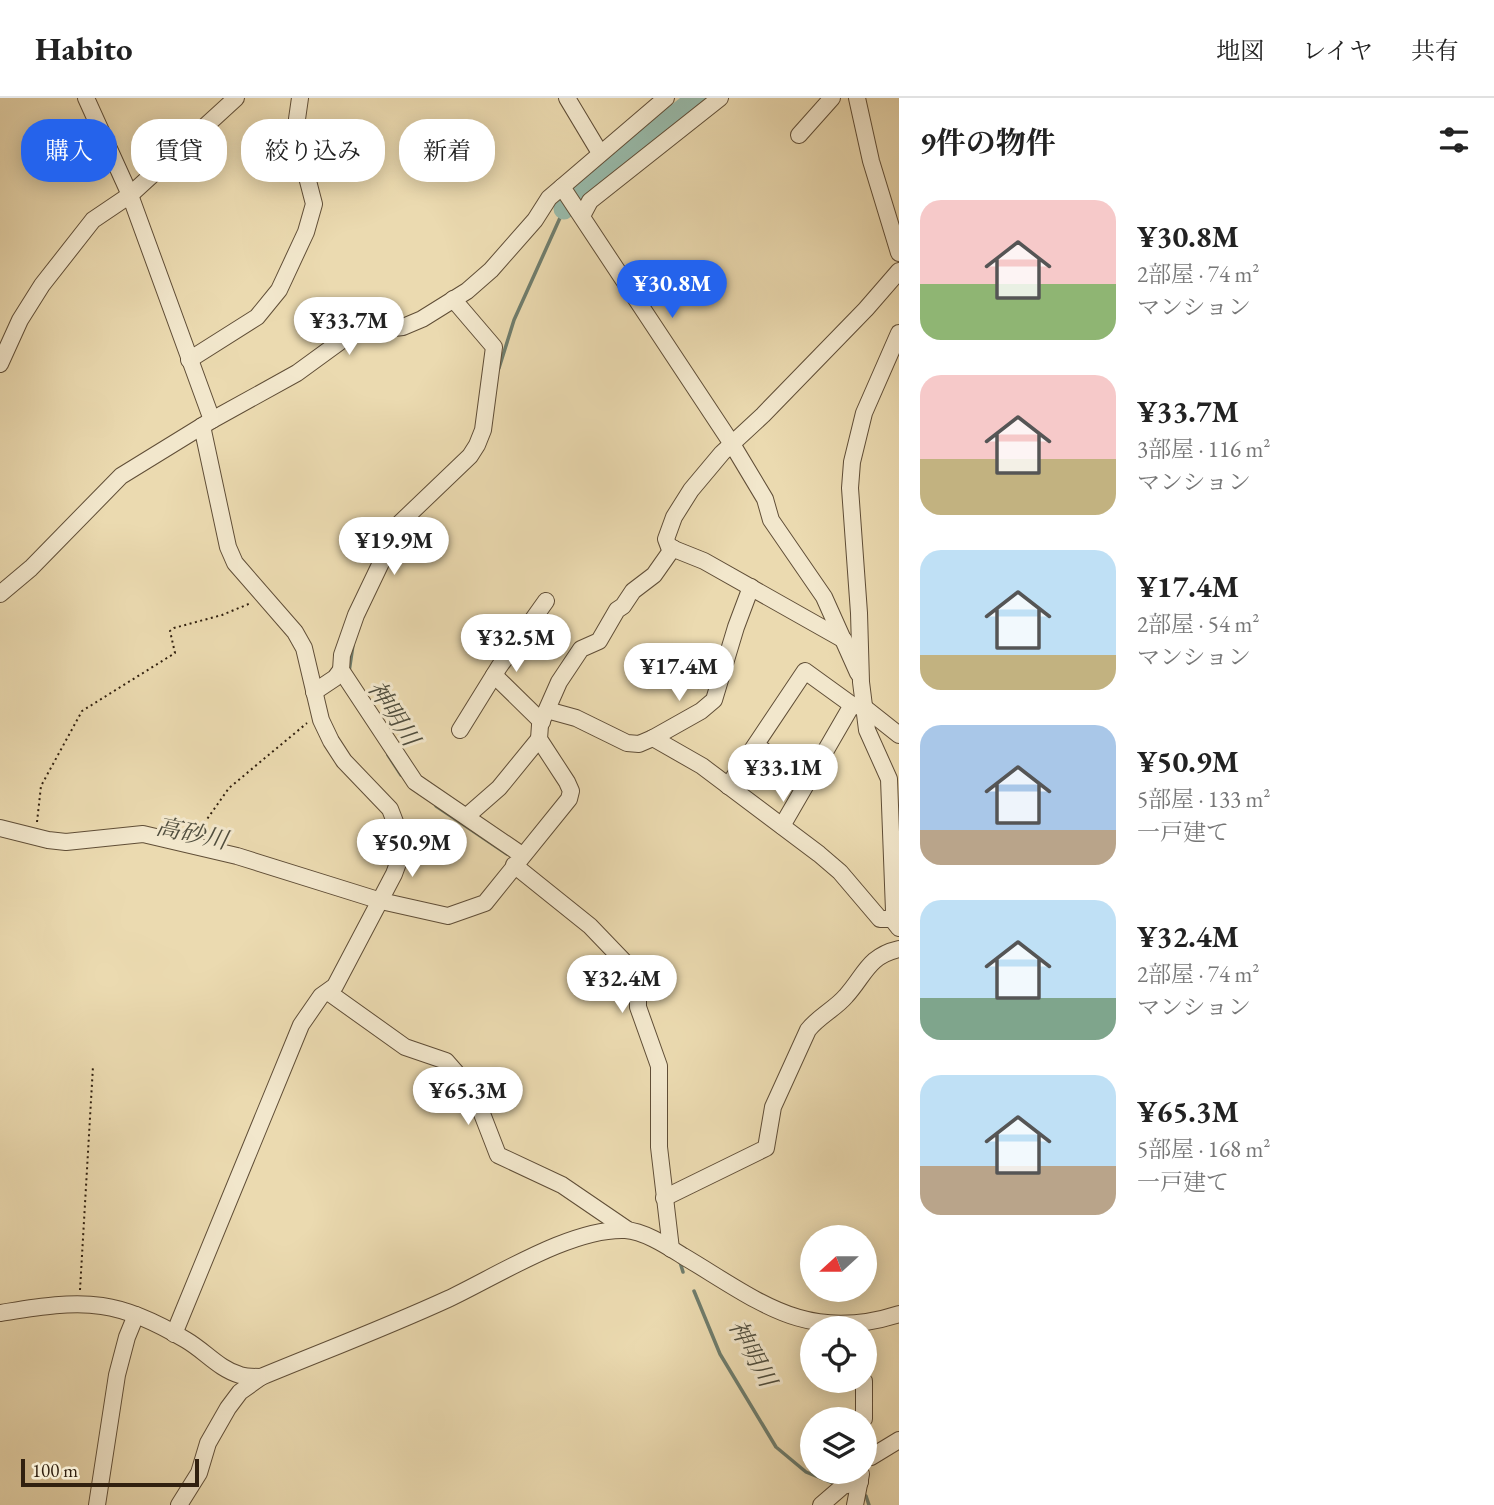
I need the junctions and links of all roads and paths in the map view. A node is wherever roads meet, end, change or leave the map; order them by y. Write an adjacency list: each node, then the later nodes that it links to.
1 (86, 98): 12 (street)
2 (236, 98): 12 (street)
3 (300, 98): 18 (street)
4 (567, 98): 10 (street)
5 (666, 98): 10 (street)
6 (720, 98): 13 (street)
7 (832, 98): 9 (street)
8 (857, 98): 14 (street)
9 (799, 135)
10 (600, 153): 11 (street)
11 (562, 187): 13 (street); 16 (street)
12 (130, 195): 18 (street); 19 (street)
13 (581, 216): 21 (street)
14 (899, 253)
15 (899, 271): 21 (street)
16 (453, 299): 20 (street); 28 (street)
17 (899, 333): 30 (street)
18 (189, 360): 20 (street)
19 (0, 364)
20 (207, 423): 24 (street); 25 (street)
21 (732, 444): 22 (street); 27 (street)
22 (673, 548): 23 (street); 34 (street)
23 (751, 587): 27 (street); 37 (street)
24 (0, 594)
25 (264, 598): 31 (street); 45 (path)
26 (546, 601): 29 (street)
27 (844, 640): 30 (street)
28 (341, 670): 31 (street); 42 (street)
29 (494, 675): 34 (street); 35 (street)
30 (861, 682): 32 (street)
31 (314, 692): 33 (street)
32 (858, 706): 36 (street); 39 (street); 40 (street); 49 (street)
33 (319, 714): 46 (path); 48 (street)
34 (544, 716): 37 (street); 38 (street)
35 (460, 730)
36 (899, 734)
37 (653, 738): 41 (street)
38 (540, 739): 42 (street); 47 (street)
39 (756, 745): 40 (street); 41 (street)
40 (807, 782): 43 (street)
41 (728, 786): 43 (street)
42 (467, 816): 47 (street)
43 (782, 827): 49 (street)
44 (0, 828): 45 (street)
45 (36, 837): 46 (street)
46 (189, 845): 48 (street)
47 (518, 860): 48 (street); 53 (street)
48 (381, 901): 51 (street)
49 (895, 923)
50 (899, 949): 53 (street)
51 (328, 992): 54 (street); 62 (street)
52 (93, 1066): 56 (path)
53 (664, 1198): 55 (street)
54 (628, 1230): 55 (street); 63 (street)
55 (671, 1249): 60 (street)
56 (79, 1305): 57 (street); 59 (street)
57 (0, 1313)
58 (899, 1314): 61 (street)
59 (136, 1315): 62 (street); 68 (street)
60 (800, 1319)
61 (877, 1321)
62 (174, 1334): 63 (street)
63 (261, 1377): 69 (street)
64 (899, 1440): 65 (street)
65 (877, 1453)
66 (847, 1484): 70 (street)
67 (860, 1484): 71 (street)
68 (97, 1505)
69 (179, 1505)
70 (821, 1505)
71 (855, 1505)

